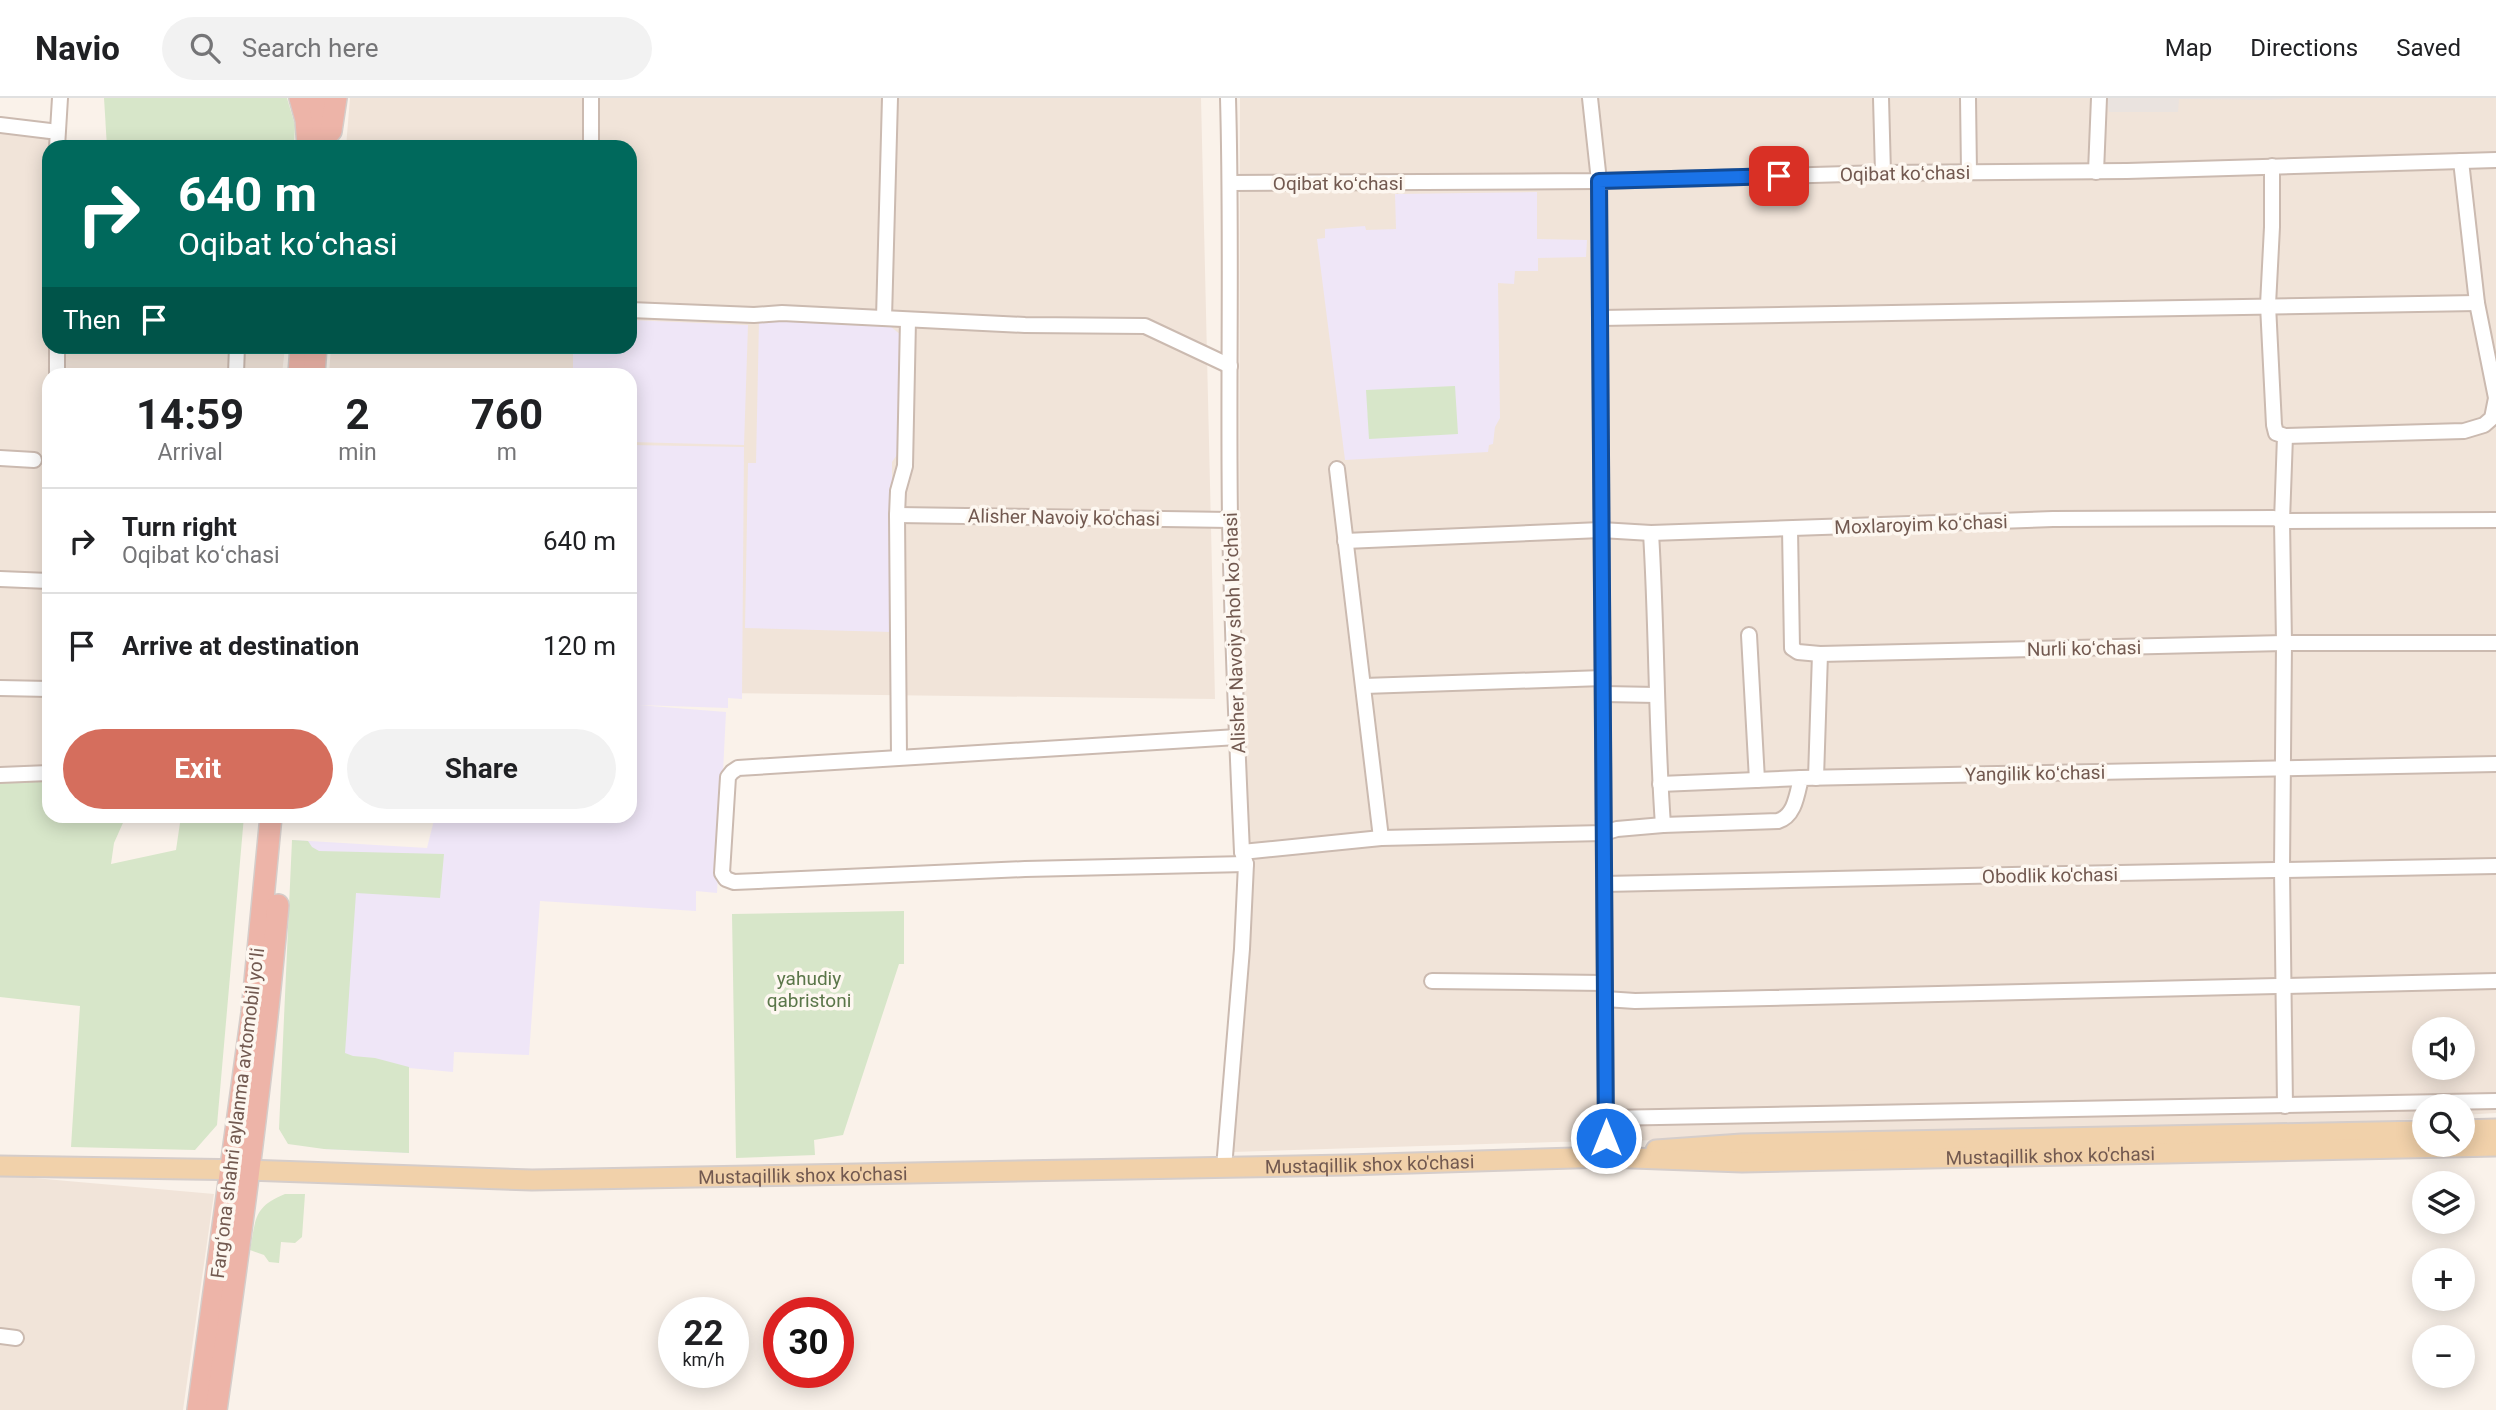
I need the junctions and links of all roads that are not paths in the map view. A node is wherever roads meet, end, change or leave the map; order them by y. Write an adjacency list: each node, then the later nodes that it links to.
1 (60, 98): 14 (street)
2 (300, 98): 15 (highway)
3 (317, 98): 16 (highway)
4 (336, 98): 17 (highway)
5 (591, 98): 18 (street)
6 (890, 98): 30 (street)
7 (1228, 98): 26 (street, Alisher Navoiy shoh koʻchasi)
8 (1590, 98): 25 (street)
9 (1881, 98): 24 (street)
10 (1968, 98): 22 (street)
11 (2099, 98): 23 (street)
12 (0, 125): 13 (street)
13 (54, 140)
14 (56, 140)
15 (307, 140)
16 (324, 140)
17 (331, 140)
18 (591, 140)
19 (2496, 160): 20 (street, Oqibat koʻchasi)
20 (2461, 161): 21 (street, Oqibat koʻchasi); 27 (street)
21 (2272, 166): 23 (street, Oqibat koʻchasi); 28 (street)
22 (1969, 172): 23 (street, Oqibat koʻchasi); 24 (street, Oqibat koʻchasi)
23 (2096, 172)
24 (1882, 173): 25 (street, Oqibat koʻchasi)
25 (1599, 181): 26 (street, Oqibat koʻchasi); 31 (street)
26 (1230, 183): 33 (street, Alisher Navoiy shoh koʻchasi)
27 (2477, 303): 28 (street); 34 (street)
28 (2268, 305): 31 (street); 34 (street)
29 (637, 310): 30 (street)
30 (884, 318): 32 (street)
31 (1600, 318): 43 (street)
32 (908, 320): 33 (street); 38 (street)
33 (1230, 366): 39 (street, Alisher Navoiy shoh koʻchasi)
34 (2285, 436): 41 (street)
35 (0, 458): 36 (street)
36 (34, 460)
37 (1337, 469): 45 (street)
38 (897, 515): 39 (street, Alisher Navoiy ko'chasi); 59 (street)
39 (1230, 520): 58 (street, Alisher Navoiy shoh koʻchasi)
40 (2496, 520): 41 (street, Moxlaroyim koʻchasi)
41 (2282, 521): 42 (street, Moxlaroyim koʻchasi); 49 (street)
42 (1790, 529): 44 (street, Moxlaroyim koʻchasi); 51 (street, Nurli koʻchasi)
43 (1601, 530): 44 (street, Moxlaroyim koʻchasi); 45 (street, Moxlaroyim koʻchasi); 52 (street)
44 (1651, 533): 57 (street)
45 (1345, 541): 53 (street)
46 (0, 579): 47 (street)
47 (42, 580)
48 (1749, 635): 65 (street)
49 (2284, 643): 50 (street, Nurli koʻchasi); 51 (street, Nurli koʻchasi); 61 (street)
50 (2496, 643)
51 (1820, 654): 64 (street)
52 (1603, 678): 53 (street); 56 (street)
53 (1364, 686): 71 (street)
54 (0, 688): 55 (street)
55 (42, 689)
56 (1604, 694): 57 (street); 70 (street)
57 (1656, 695): 66 (street)
58 (1237, 737): 59 (street); 72 (street, Alisher Navoiy shoh koʻchasi)
59 (899, 757): 72 (street)
60 (2496, 764): 61 (street, Yangilik koʻchasi)
61 (2283, 767): 64 (street, Yangilik koʻchasi); 74 (street)
62 (42, 771): 63 (street)
63 (0, 773)
64 (1808, 778): 65 (street, Yangilik koʻchasi); 69 (street)
65 (1757, 780): 66 (street, Yangilik koʻchasi)
66 (1660, 784): 69 (street)
67 (270, 823): 92 (highway, Fargʻona shahri aylanma avtomobil yoʻli)
68 (284, 823): 92 (highway, Fargʻona shahri aylanma avtomobil yoʻli)
69 (1663, 825): 70 (street)
70 (1604, 833): 71 (street); 75 (street)
71 (1381, 838): 72 (street)
72 (1244, 858): 91 (street, Alisher Navoiy shoh koʻchasi)
73 (2496, 866): 74 (street, Obodlik ko'chasi)
74 (2282, 869): 75 (street, Obodlik ko'chasi); 79 (street)
75 (1604, 884): 78 (street)
76 (1432, 981): 78 (street)
77 (2496, 981): 79 (street)
78 (1604, 983): 80 (street)
79 (2282, 985): 80 (street); 82 (street)
80 (1605, 999): 83 (street)
81 (2496, 1101): 82 (street)
82 (2286, 1106): 83 (street)
83 (1606, 1118): 89 (street)
84 (2496, 1129): 85 (main road)
85 (2475, 1130)
86 (2412, 1133): 87 (main road, Mustaqillik shox ko'chasi)
87 (2345, 1141): 88 (main road, Mustaqillik shox ko'chasi); 89 (main road, Mustaqillik shox ko'chasi)
88 (2496, 1146)
89 (1606, 1157): 91 (main road, Mustaqillik shox ko'chasi)
90 (0, 1166): 92 (main road, Mustaqillik shox ko'chasi)
91 (1224, 1168): 92 (main road, Mustaqillik shox ko'chasi)
92 (241, 1170): 95 (highway, Fargʻona shahri aylanma avtomobil yoʻli); 96 (highway, Fargʻona shahri aylanma avtomobil yoʻli)
93 (0, 1336): 94 (street)
94 (16, 1338)
95 (198, 1410)
96 (216, 1410)

